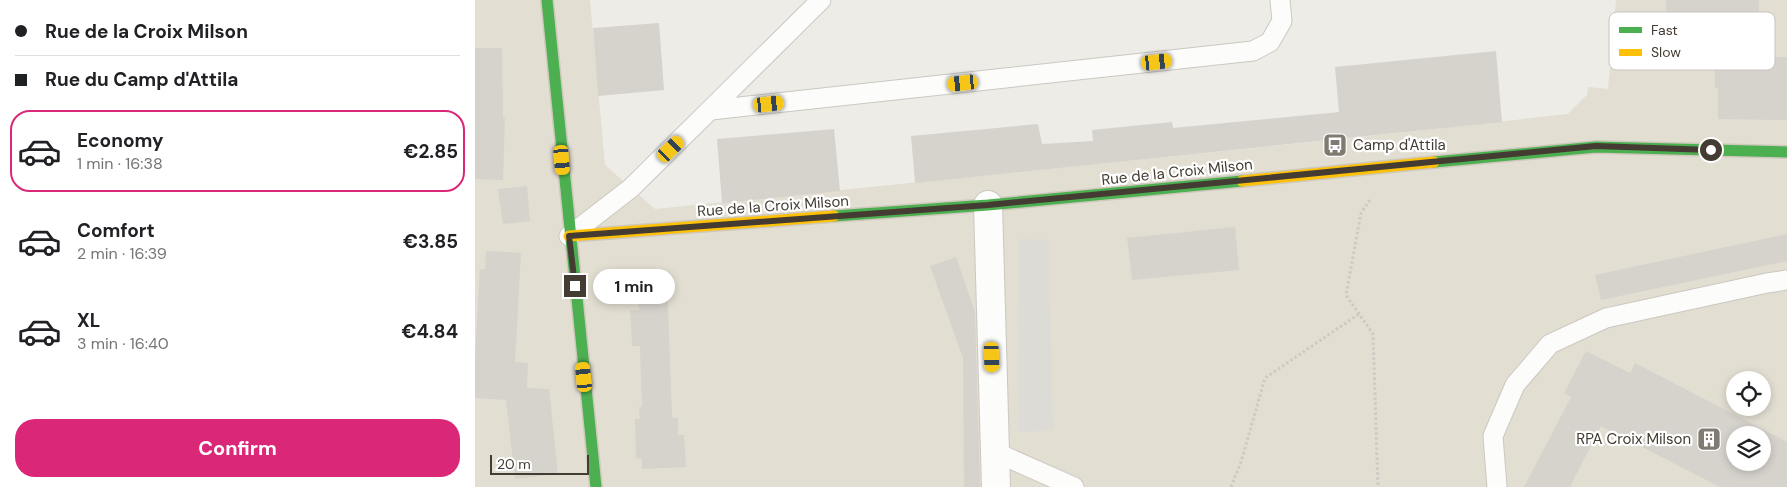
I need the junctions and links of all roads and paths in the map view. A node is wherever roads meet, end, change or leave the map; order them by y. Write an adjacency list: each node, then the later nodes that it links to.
1 (547, 0): 8 (street)
2 (821, 0): 4 (lane)
3 (1279, 0): 4 (lane)
4 (711, 110): 8 (lane)
5 (1787, 152): 6 (street, Rue de la Croix Milson)
6 (1394, 166): 7 (street, Rue de la Croix Milson); 10 (path)
7 (988, 205): 8 (street, Rue de la Croix Milson); 11 (street)
8 (569, 236): 12 (street)
9 (1787, 280): 17 (lane)
10 (1359, 314): 15 (path); 16 (path)
11 (995, 452): 13 (street); 14 (lane)
12 (595, 487)
13 (997, 487)
14 (1074, 487)
15 (1231, 487)
16 (1378, 487)
17 (1497, 487)

